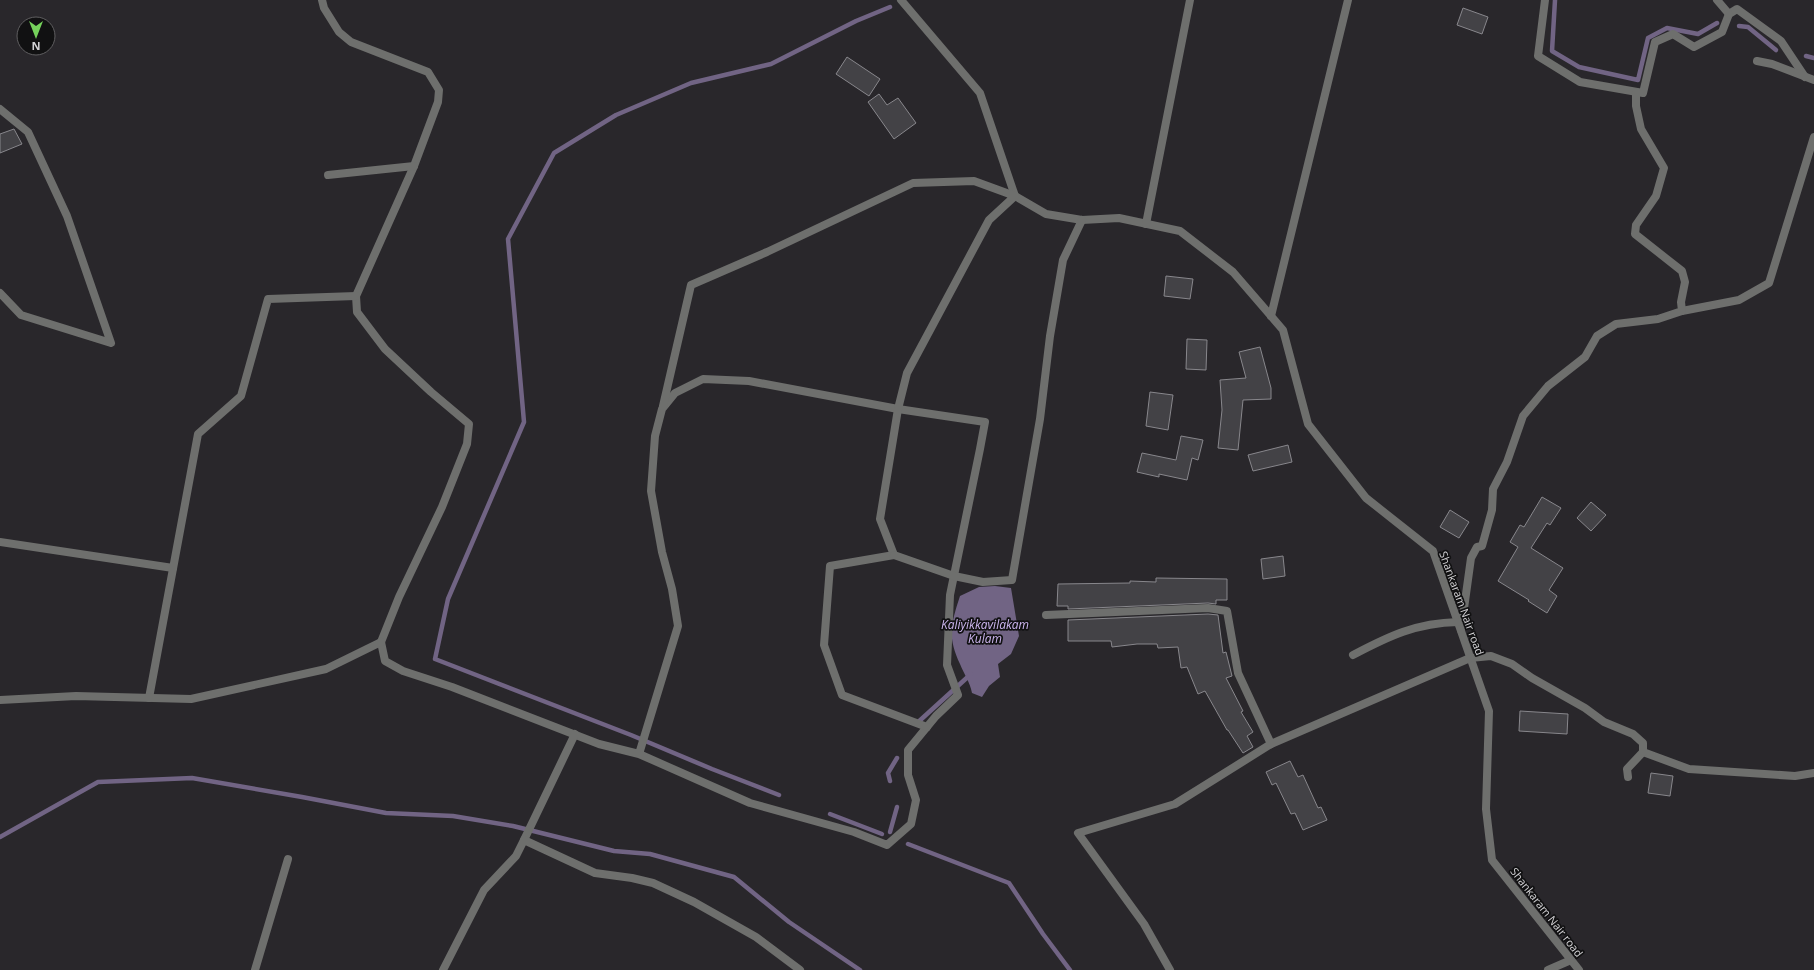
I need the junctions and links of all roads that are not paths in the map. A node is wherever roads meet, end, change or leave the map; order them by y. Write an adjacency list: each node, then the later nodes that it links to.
1 (322, 0): 14 (street)
2 (901, 0): 16 (street)
3 (1190, 0): 18 (street)
4 (1348, 0): 22 (street)
5 (1545, 0): 11 (street)
6 (1717, 0): 7 (street)
7 (1729, 14): 9 (street); 11 (street)
8 (1756, 61): 9 (street)
9 (1805, 77): 10 (street)
10 (1814, 80)
11 (1636, 92): 21 (street)
12 (0, 109): 19 (street)
13 (1814, 137): 21 (street)
14 (414, 166): 15 (street); 20 (street)
15 (328, 175)
16 (1015, 196): 17 (street, Shankaram Nair road); 23 (street, Shankaram Nair road); 24 (street)
17 (1082, 220): 18 (street, Shankaram Nair road); 28 (street)
18 (1146, 224): 22 (street, Shankaram Nair road)
19 (0, 293)
20 (356, 296): 27 (street); 31 (street)
21 (1682, 311): 30 (street)
22 (1271, 316): 30 (street, Shankaram Nair road)
23 (662, 409): 24 (street); 40 (street)
24 (898, 410): 26 (street); 28 (street)
25 (0, 542): 27 (street)
26 (894, 556): 28 (street); 36 (street)
27 (173, 568): 34 (street)
28 (954, 576): 36 (street)
29 (1046, 615): 38 (street)
30 (1459, 626): 32 (street); 33 (street, Shankaram Nair road)
31 (381, 642): 34 (street); 37 (street)
32 (1352, 655)
33 (1470, 658): 38 (street); 39 (street); 45 (street, Shankaram Nair road)
34 (149, 698): 35 (street)
35 (0, 700)
36 (927, 727): 40 (street)
37 (576, 734): 40 (street); 43 (street)
38 (1271, 744): 49 (street)
39 (1643, 752): 41 (street); 42 (street)
40 (639, 754)
41 (1814, 773)
42 (1628, 777)
43 (524, 840): 47 (street); 48 (street)
44 (288, 859): 46 (street)
45 (1571, 960): 50 (street); 51 (street, Shankaram Nair road)
46 (255, 970)
47 (443, 970)
48 (800, 970)
49 (1170, 970)
50 (1548, 970)
51 (1579, 970)

